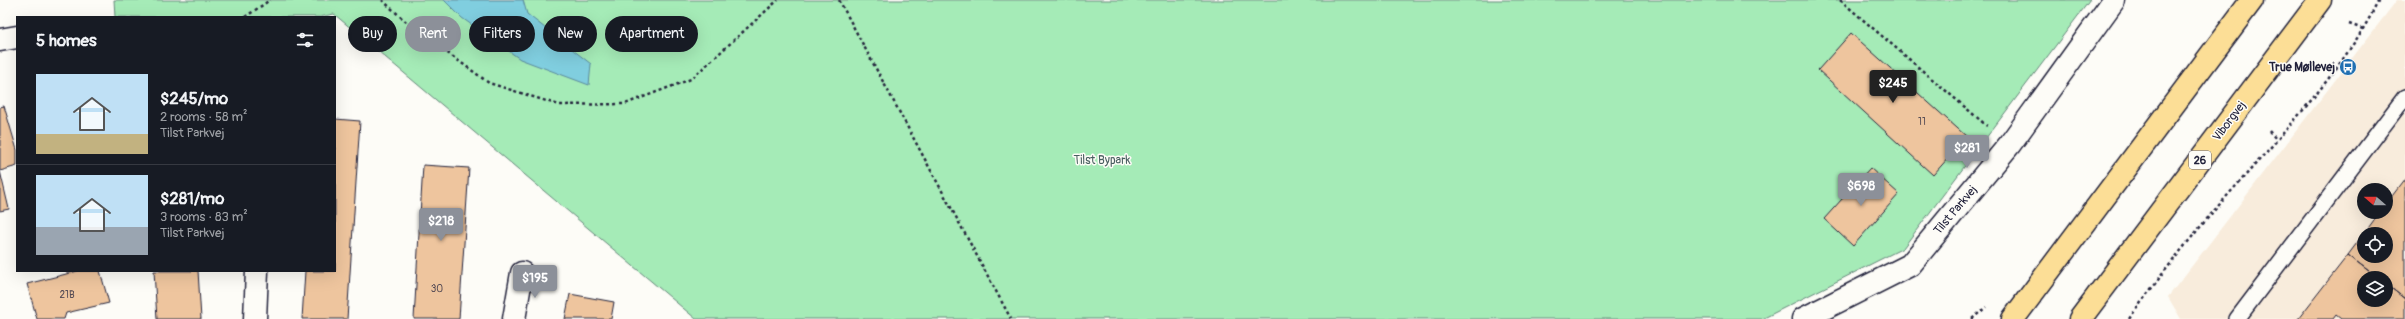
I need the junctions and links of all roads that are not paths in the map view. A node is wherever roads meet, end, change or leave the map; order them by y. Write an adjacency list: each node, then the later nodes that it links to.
1 (2114, 0): 11 (street, Tilst Parkvej)
2 (2252, 0): 12 (main road)
3 (2320, 0): 13 (main road, Viborgvej / 26)
4 (16, 37): 5 (street)
5 (0, 40)
6 (2405, 97): 14 (lane)
7 (257, 272): 9 (street)
8 (522, 273): 10 (street)
9 (255, 319)
10 (514, 319)
11 (1803, 319)
12 (2013, 319)
13 (2080, 319)
14 (2237, 319)

